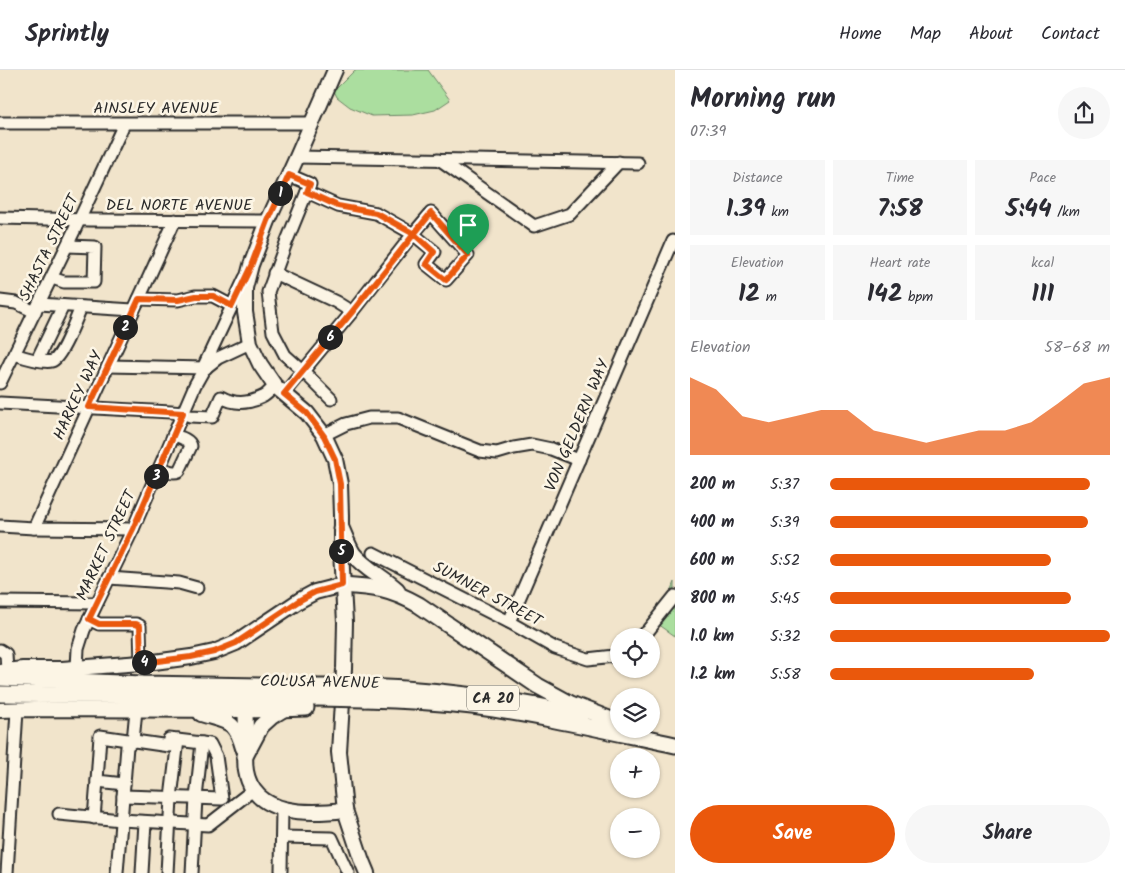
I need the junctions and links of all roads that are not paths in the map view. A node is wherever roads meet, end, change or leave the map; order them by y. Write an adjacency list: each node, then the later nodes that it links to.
1 (335, 70): 3 (main road, MARKET STREET)
2 (0, 123): 4 (street, AINSLEY AVENUE)
3 (312, 123): 4 (street, AINSLEY AVENUE); 5 (main road, MARKET STREET)
4 (124, 124): 12 (street, SHASTA STREET)
5 (297, 157): 6 (street); 9 (main road, MARKET STREET)
6 (439, 160): 7 (street); 7 (street)
7 (619, 162): 8 (street)
8 (638, 163)
9 (289, 175): 10 (street); 14 (main road, MARKET STREET)
10 (307, 192): 15 (street); 19 (street)
11 (0, 218): 12 (street, DEL NORTE AVENUE)
12 (80, 220): 13 (street, DEL NORTE AVENUE); 17 (street, SHASTA STREET)
13 (175, 220): 14 (street, DEL NORTE AVENUE); 21 (street, HARKEY WAY)
14 (268, 221): 18 (main road, MARKET STREET)
15 (414, 234): 15 (street); 28 (street)
16 (673, 241): 43 (street, VON GELDERN WAY)
17 (67, 246): 20 (street, SHASTA STREET); 20 (street)
18 (251, 266): 24 (street, MARKET STREET); 29 (main road, MARKET STREET)
19 (274, 273): 28 (street); 34 (street)
20 (52, 278): 26 (street, SHASTA STREET)
21 (139, 299): 24 (street); 27 (street, HARKEY WAY)
22 (0, 301): 26 (street)
23 (63, 306): 25 (street); 26 (street); 31 (street)
24 (232, 306): 33 (street, MARKET STREET)
25 (81, 307): 27 (street); 31 (street)
26 (37, 308): 30 (street, SHASTA STREET)
27 (133, 310): 32 (street, HARKEY WAY)
28 (352, 312): 34 (street)
29 (250, 343): 33 (street, MARKET STREET); 36 (main road)
30 (14, 354): 31 (street); 35 (street, SHASTA STREET)
31 (37, 360)
32 (108, 366): 33 (street); 39 (street, HARKEY WAY)
33 (204, 368): 40 (street, MARKET STREET)
34 (303, 371): 36 (street); 37 (street)
35 (0, 383)
36 (279, 390): 40 (street); 42 (main road)
37 (331, 399)
38 (0, 403): 39 (street)
39 (89, 407): 40 (street); 46 (street, HARKEY WAY)
40 (183, 413): 41 (street, MARKET STREET)
41 (174, 435): 44 (street, MARKET STREET); 44 (street)
42 (324, 436): 43 (street); 47 (main road)
43 (579, 460): 58 (street, VON GELDERN WAY)
44 (160, 467): 48 (street, MARKET STREET)
45 (0, 526): 46 (street)
46 (34, 528): 48 (street)
47 (341, 528): 51 (main road); 54 (highway)
48 (133, 529): 50 (street, MARKET STREET)
49 (373, 553): 58 (street, SUMNER STREET)
50 (109, 578): 52 (street); 56 (street, MARKET STREET)
51 (342, 585): 54 (highway); 62 (main road); 92 (main road)
52 (197, 588)
53 (675, 596): 59 (street)
54 (406, 597): 74 (highway)
55 (0, 602): 56 (street)
56 (96, 603): 57 (street, MARKET STREET)
57 (89, 619): 62 (street); 63 (street, MARKET STREET)
58 (509, 622): 61 (street, SUMNER STREET)
59 (649, 628)
60 (0, 650): 64 (street)
61 (610, 657)
62 (141, 663): 63 (main road)
63 (77, 667): 64 (main road)
64 (2, 674): 66 (highway, COLUSA AVENUE / CA 20)
65 (0, 694): 66 (highway, COLUSA AVENUE / CA 20)
66 (317, 697): 67 (highway, COLUSA AVENUE / CA 20, bridge); 68 (highway)
67 (366, 697): 75 (highway, COLUSA AVENUE / CA 20); 76 (highway, COLUSA AVENUE / CA 20)
68 (285, 708): 73 (highway); 84 (highway)
69 (0, 710): 70 (main road)
70 (17, 710): 71 (main road); 101 (street)
71 (136, 710): 72 (main road); 81 (street)
72 (188, 710): 73 (main road); 84 (main road)
73 (245, 710): 84 (main road)
74 (610, 719)
75 (610, 721)
76 (610, 728)
77 (660, 734): 78 (highway, CA 20)
78 (675, 735)
79 (655, 738): 83 (highway, CA 20)
80 (178, 740): 81 (street); 82 (street); 89 (street)
81 (133, 741): 85 (street); 86 (street)
82 (202, 743): 90 (street); 90 (street)
83 (675, 745)
84 (245, 756): 87 (main road)
85 (97, 781): 86 (street); 94 (street)
86 (124, 784): 88 (street)
87 (253, 790): 91 (main road); 98 (street)
88 (123, 796): 89 (street); 95 (street)
89 (171, 798): 90 (street); 97 (street)
90 (196, 798): 98 (street)
91 (282, 809): 92 (main road); 99 (street)
92 (345, 810): 107 (main road)
93 (59, 814): 94 (street)
94 (94, 818): 95 (street)
95 (121, 820): 96 (street); 102 (street)
96 (145, 822): 97 (street); 103 (street)
97 (170, 823): 98 (street); 104 (street)
98 (195, 824): 105 (street)
99 (282, 837): 100 (street); 106 (street)
100 (281, 871)
101 (7, 873)
102 (117, 873)
103 (142, 873)
104 (167, 873)
105 (192, 873)
106 (348, 873)
107 (367, 873)

